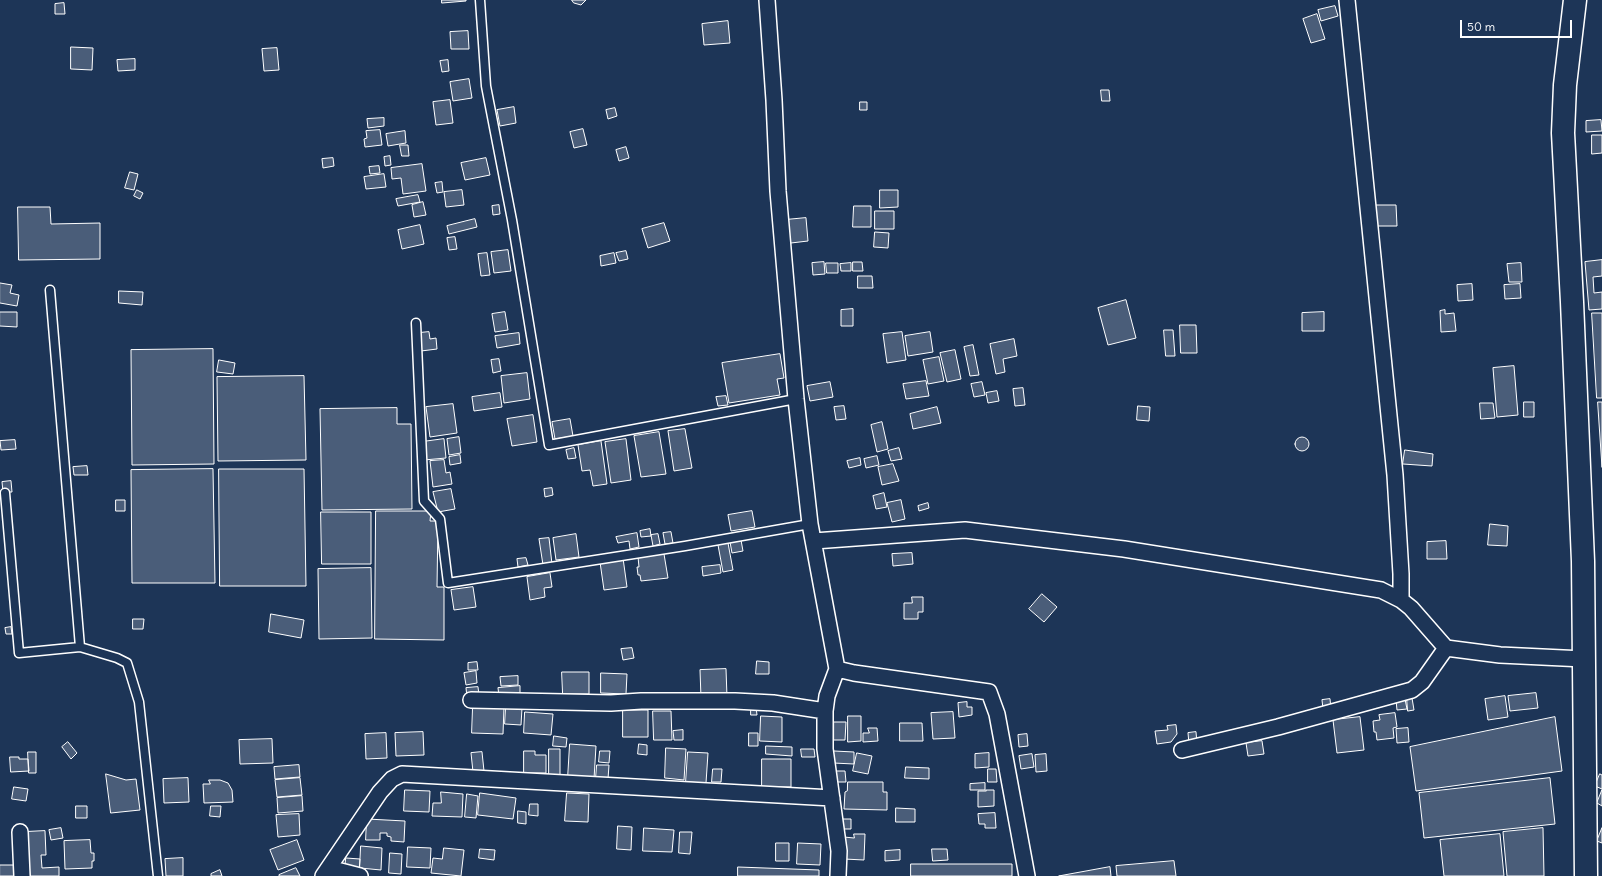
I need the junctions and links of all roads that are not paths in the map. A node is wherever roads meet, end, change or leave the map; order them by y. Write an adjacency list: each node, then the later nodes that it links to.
1 (480, 0): 7 (lane)
2 (767, 0): 7 (street)
3 (1347, 0): 11 (street)
4 (1575, 0): 14 (main road)
5 (50, 290): 12 (lane)
6 (416, 323): 9 (lane)
7 (796, 399): 9 (street)
8 (5, 493): 12 (lane)
9 (810, 524): 10 (street)
10 (814, 541): 11 (street); 15 (street)
11 (1401, 600): 13 (street)
12 (80, 647): 23 (lane)
13 (1446, 648): 14 (street); 18 (street)
14 (1584, 659): 27 (main road)
15 (837, 669): 17 (street); 26 (street)
16 (471, 700): 17 (street)
17 (824, 711): 19 (street)
18 (1182, 750)
19 (832, 798): 21 (street); 25 (street)
20 (20, 832): 22 (street)
21 (326, 872): 24 (street)
22 (22, 876)
23 (158, 876)
24 (360, 876)
25 (838, 876)
26 (1027, 876)
27 (1586, 876)

